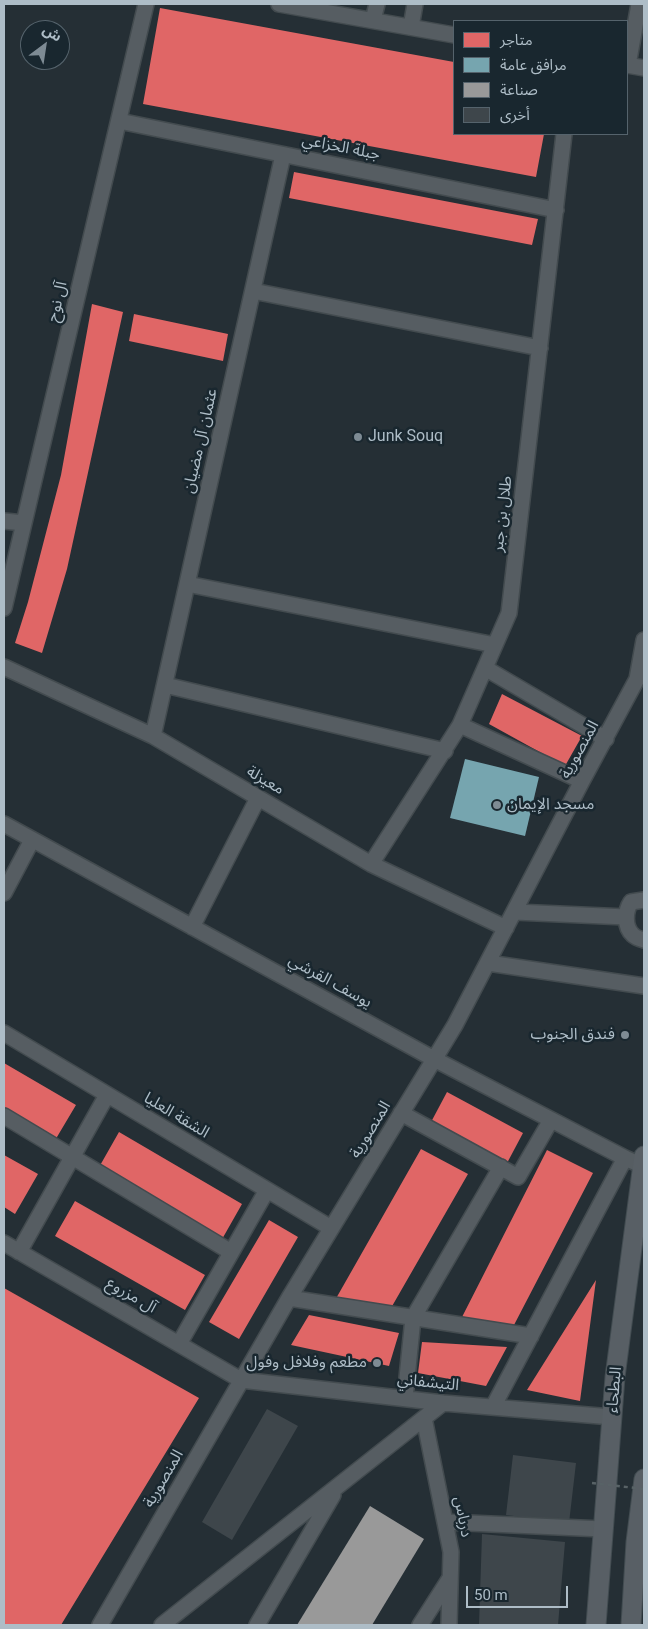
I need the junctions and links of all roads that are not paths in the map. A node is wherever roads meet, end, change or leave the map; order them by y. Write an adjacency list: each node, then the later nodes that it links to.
1 (146, 4): 11 (street, آل نوح)
2 (279, 4): 6 (street)
3 (377, 4): 6 (street)
4 (414, 4): 7 (street)
5 (639, 4): 9 (street)
6 (373, 20): 7 (street)
7 (411, 27): 8 (street)
8 (453, 35)
9 (628, 65): 10 (street)
10 (644, 68)
11 (119, 121): 13 (street, جبلة الخزاعي); 18 (street, آل نوح)
12 (564, 135): 14 (street, طلال بن جبر)
13 (284, 155): 14 (street, جبلة الخزاعي); 15 (street, عثمان آل مضيان)
14 (556, 210): 16 (street, طلال بن جبر)
15 (253, 291): 16 (street); 19 (street, عثمان آل مضيان)
16 (540, 348): 22 (street, طلال بن جبر)
17 (4, 521): 18 (street)
18 (24, 523): 20 (street, آل نوح)
19 (187, 584): 22 (street); 25 (street, عثمان آل مضيان)
20 (4, 608)
21 (644, 640): 28 (street, المنصورية)
22 (495, 645): 24 (street, طلال بن جبر)
23 (4, 667): 27 (street, معيزلة)
24 (485, 668): 26 (street, طلال بن جبر); 28 (street)
25 (165, 685): 27 (street, عثمان آل مضيان); 29 (street)
26 (460, 725): 29 (street, طلال بن جبر); 30 (street)
27 (153, 736): 31 (street, معيزلة)
28 (606, 739): 30 (street, المنصورية)
29 (445, 751): 34 (street, طلال بن جبر)
30 (582, 782): 37 (street, المنصورية)
31 (258, 798): 34 (street, معيزلة); 39 (street)
32 (4, 824): 33 (street, يوسف القرشي)
33 (32, 840): 35 (street); 39 (street, يوسف القرشي)
34 (371, 864): 40 (street, معيزلة)
35 (4, 894)
36 (644, 900): 38 (street)
37 (515, 912): 38 (street); 40 (street, المنصورية)
38 (626, 917): 41 (street)
39 (192, 927): 45 (street, يوسف القرشي)
40 (506, 928): 42 (street, المنصورية)
41 (644, 940)
42 (488, 963): 43 (street); 45 (street, المنصورية)
43 (644, 986)
44 (4, 1033): 46 (street, الشقة العليا)
45 (434, 1059): 47 (street, المنصورية); 49 (street, يوسف القرشي)
46 (107, 1095): 50 (street); 54 (street, الشقة العليا)
47 (401, 1113): 53 (street); 55 (street, المنصورية)
48 (4, 1116): 50 (street)
49 (551, 1120): 51 (street, يوسف القرشي); 53 (street)
50 (72, 1157): 57 (street); 58 (street)
51 (625, 1158): 52 (street, يوسف القرشي); 61 (street)
52 (644, 1161): 67 (main road, البطحاء)
53 (500, 1167): 60 (street)
54 (267, 1190): 55 (street, الشقة العليا); 58 (street)
55 (331, 1228): 59 (street, المنصورية)
56 (4, 1243): 57 (street, آل مزروع)
57 (19, 1252): 62 (street, آل مزروع)
58 (231, 1252): 62 (street)
59 (289, 1298): 60 (street); 63 (street, المنصورية)
60 (413, 1318): 61 (street); 64 (street)
61 (531, 1336): 66 (street)
62 (179, 1344): 63 (street, آل مزروع)
63 (241, 1380): 64 (street, التيشفاني); 74 (street, المنصورية)
64 (404, 1398): 65 (street, التيشفاني)
65 (443, 1402): 66 (street, التيشفاني); 68 (street)
66 (493, 1407): 67 (street, التيشفاني)
67 (612, 1417): 72 (main road, البطحاء)
68 (424, 1418): 70 (street); 71 (street, درباس)
69 (644, 1478): 80 (main road)
70 (338, 1487): 75 (street); 76 (street)
71 (446, 1522): 72 (street); 73 (street, درباس)
72 (603, 1529): 79 (main road, البطحاء)
73 (451, 1576): 77 (street); 78 (street, درباس)
74 (100, 1625)
75 (162, 1625)
76 (256, 1625)
77 (420, 1625)
78 (449, 1625)
79 (596, 1625)
80 (631, 1625)

